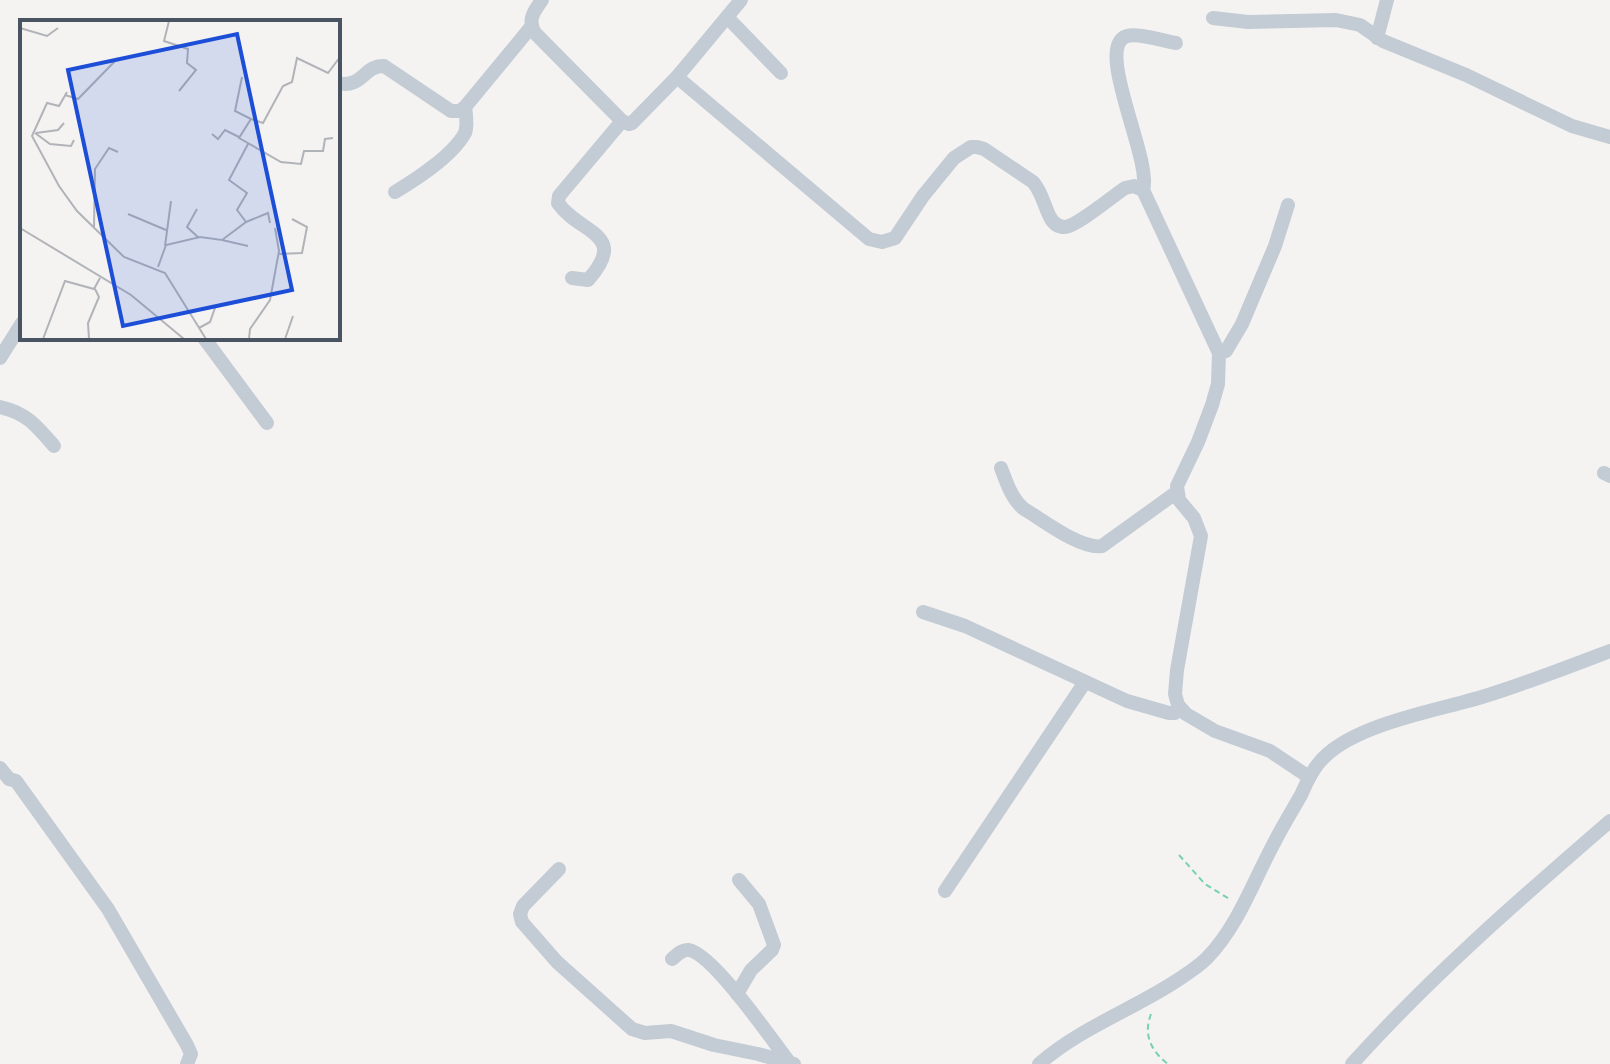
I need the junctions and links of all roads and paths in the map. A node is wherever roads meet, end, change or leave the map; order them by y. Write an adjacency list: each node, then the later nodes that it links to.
1 (542, 0): 6 (street)
2 (741, 0): 4 (street)
3 (1387, 0): 7 (street)
4 (727, 17): 9 (street); 10 (street)
5 (1213, 18): 7 (street)
6 (531, 27): 12 (street); 13 (street)
7 (1377, 38): 14 (street)
8 (1176, 43): 15 (street)
9 (781, 73)
10 (677, 77): 13 (street); 15 (street)
11 (340, 83): 12 (street)
12 (465, 107): 16 (street)
13 (622, 121): 18 (street)
14 (1610, 137)
15 (1143, 190): 21 (street)
16 (395, 192)
17 (1288, 205): 21 (street)
18 (572, 278)
19 (20, 326): 22 (street)
20 (205, 340): 24 (street)
21 (1219, 353): 27 (street)
22 (0, 358)
23 (0, 407): 25 (street)
24 (267, 423)
25 (54, 446)
26 (1001, 468): 27 (street)
27 (1177, 492): 31 (street)
28 (923, 612): 30 (street)
29 (1610, 651): 33 (street)
30 (1085, 682): 31 (street); 38 (street)
31 (1181, 709): 33 (street)
32 (0, 768): 44 (street)
33 (1309, 777): 39 (street)
34 (1610, 821): 47 (street)
35 (1179, 855): 39 (path)
36 (559, 869): 43 (street)
37 (739, 880): 41 (street)
38 (945, 891)
39 (1242, 907): 42 (street)
40 (672, 959): 41 (street)
41 (737, 994): 43 (street)
42 (1155, 995): 45 (street); 46 (path)
43 (791, 1063)
44 (187, 1064)
45 (1039, 1064)
46 (1168, 1064)
47 (1352, 1064)

